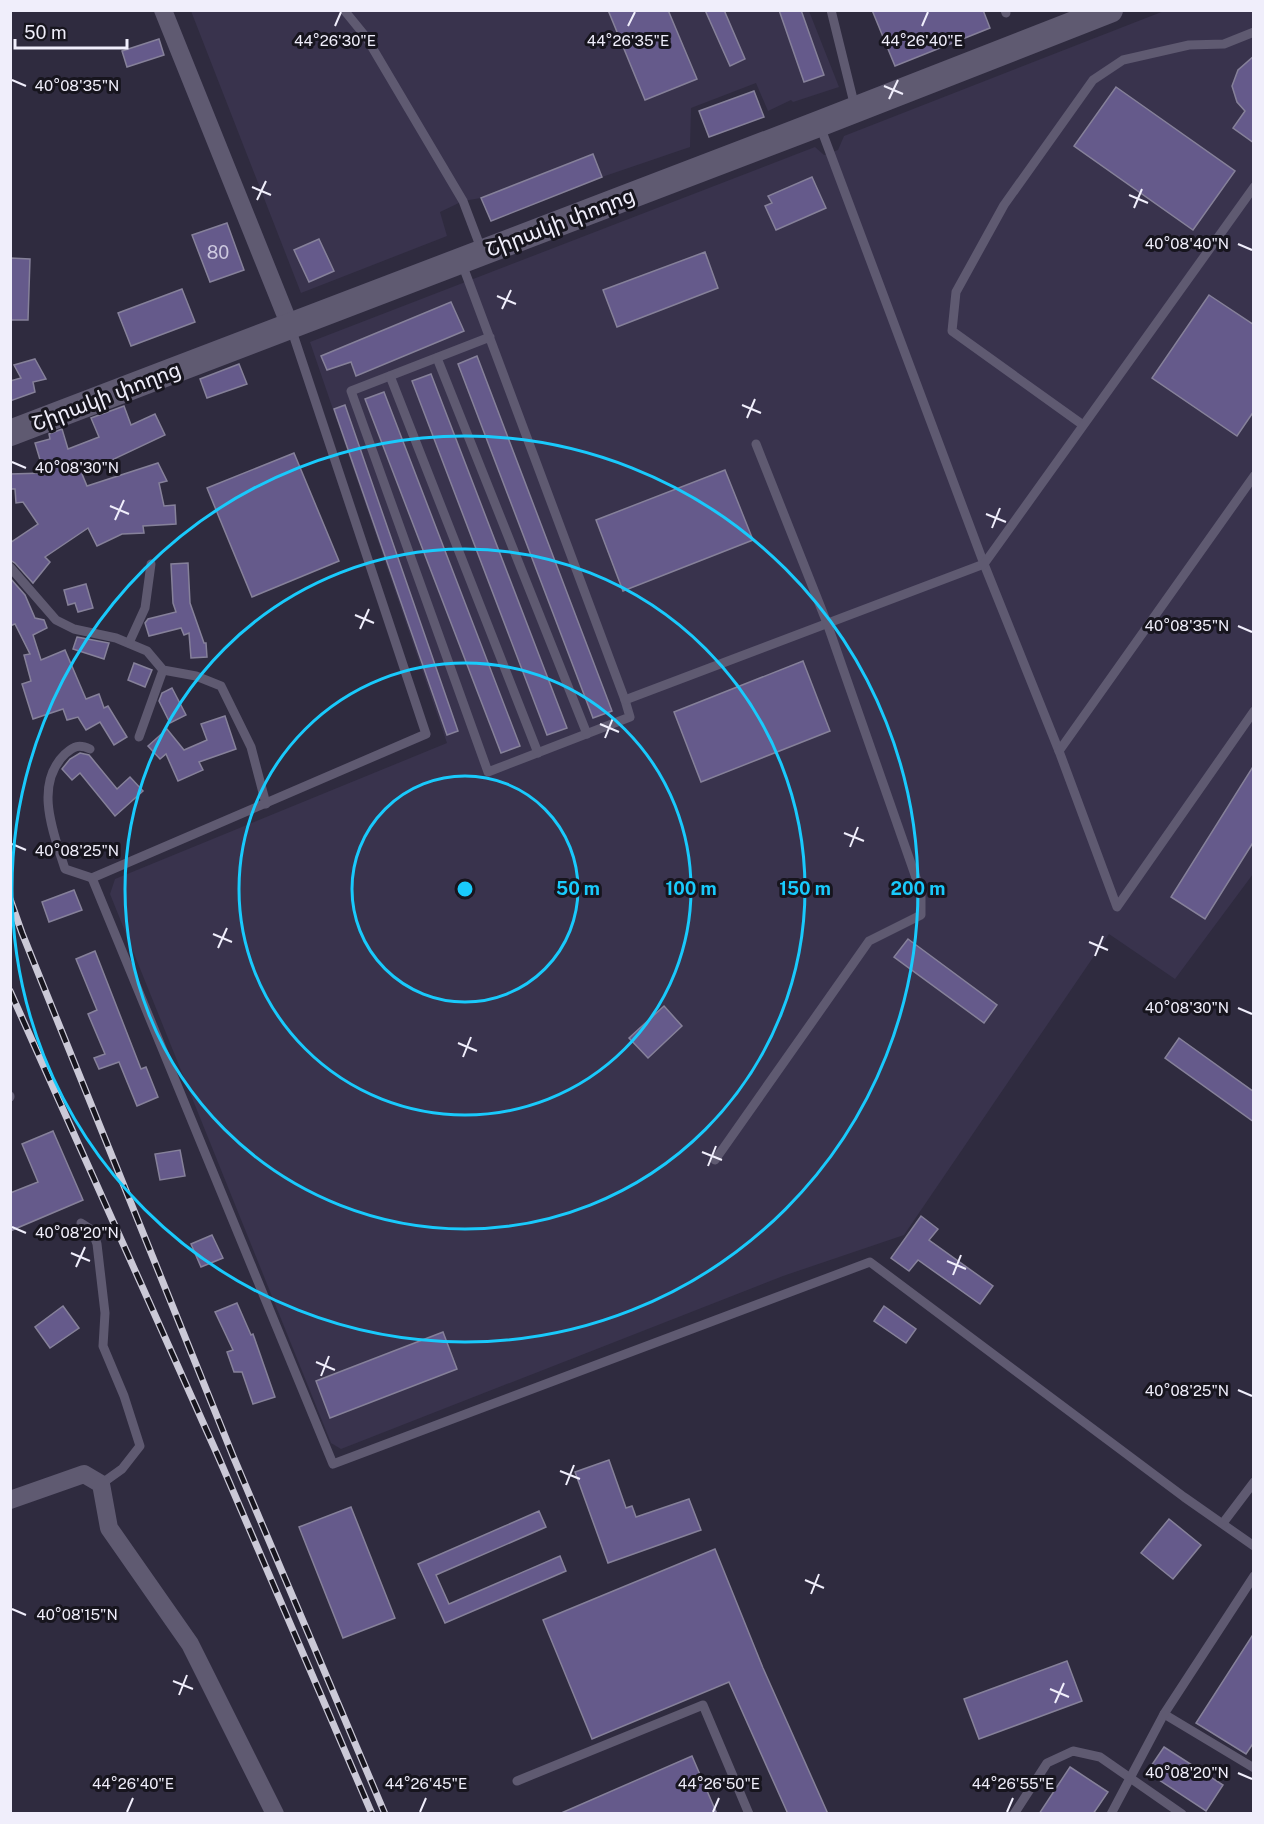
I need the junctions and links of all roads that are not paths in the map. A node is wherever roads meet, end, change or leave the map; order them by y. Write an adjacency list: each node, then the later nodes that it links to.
1 (163, 10): 11 (street)
2 (344, 10): 10 (lane)
3 (831, 10): 7 (lane)
4 (1089, 10): 7 (main road, Շիրակի փողոց)
5 (1110, 10): 7 (main road, Շիրակի փողոց)
6 (1254, 32): 15 (lane)
7 (854, 105): 8 (main road, Շիրակի փողոց)
8 (817, 120): 10 (main road, Շիրակի փողոց); 21 (lane)
9 (1254, 187): 15 (lane)
10 (470, 252): 11 (main road, Շիրակի փողոց); 12 (lane)
11 (289, 322): 16 (main road, Շիրակի փողոց); 17 (main road, Շիրակի փողոց); 33 (lane)
12 (490, 337): 13 (lane); 26 (lane)
13 (437, 358): 14 (lane); 28 (lane)
14 (390, 376): 32 (lane); 32 (lane)
15 (1083, 425): 21 (lane)
16 (10, 426)
17 (10, 433)
18 (756, 444): 23 (lane)
19 (1254, 476): 31 (lane)
20 (151, 564): 24 (lane)
21 (984, 564): 23 (lane); 31 (lane)
22 (10, 567): 24 (lane)
23 (827, 623): 26 (lane); 35 (lane)
24 (129, 643): 25 (lane)
25 (163, 670): 29 (lane); 33 (lane)
26 (625, 700): 28 (lane)
27 (1254, 711): 31 (lane)
28 (587, 734): 32 (lane)
29 (138, 737)
30 (90, 749): 34 (lane)
31 (1059, 751)
32 (538, 753)
33 (266, 804): 34 (lane)
34 (92, 878): 40 (lane)
35 (714, 1160)
36 (81, 1223): 38 (lane)
37 (1254, 1482): 40 (lane)
38 (101, 1484): 39 (street); 47 (street)
39 (10, 1500)
40 (1223, 1523): 41 (lane)
41 (1254, 1546)
42 (1254, 1576): 43 (lane)
43 (1164, 1714): 44 (lane); 45 (lane)
44 (1254, 1768)
45 (1130, 1779): 49 (lane); 50 (lane); 51 (lane)
46 (517, 1781): 48 (lane)
47 (275, 1814)
48 (749, 1814)
49 (1014, 1814)
50 (1111, 1814)
51 (1182, 1814)

